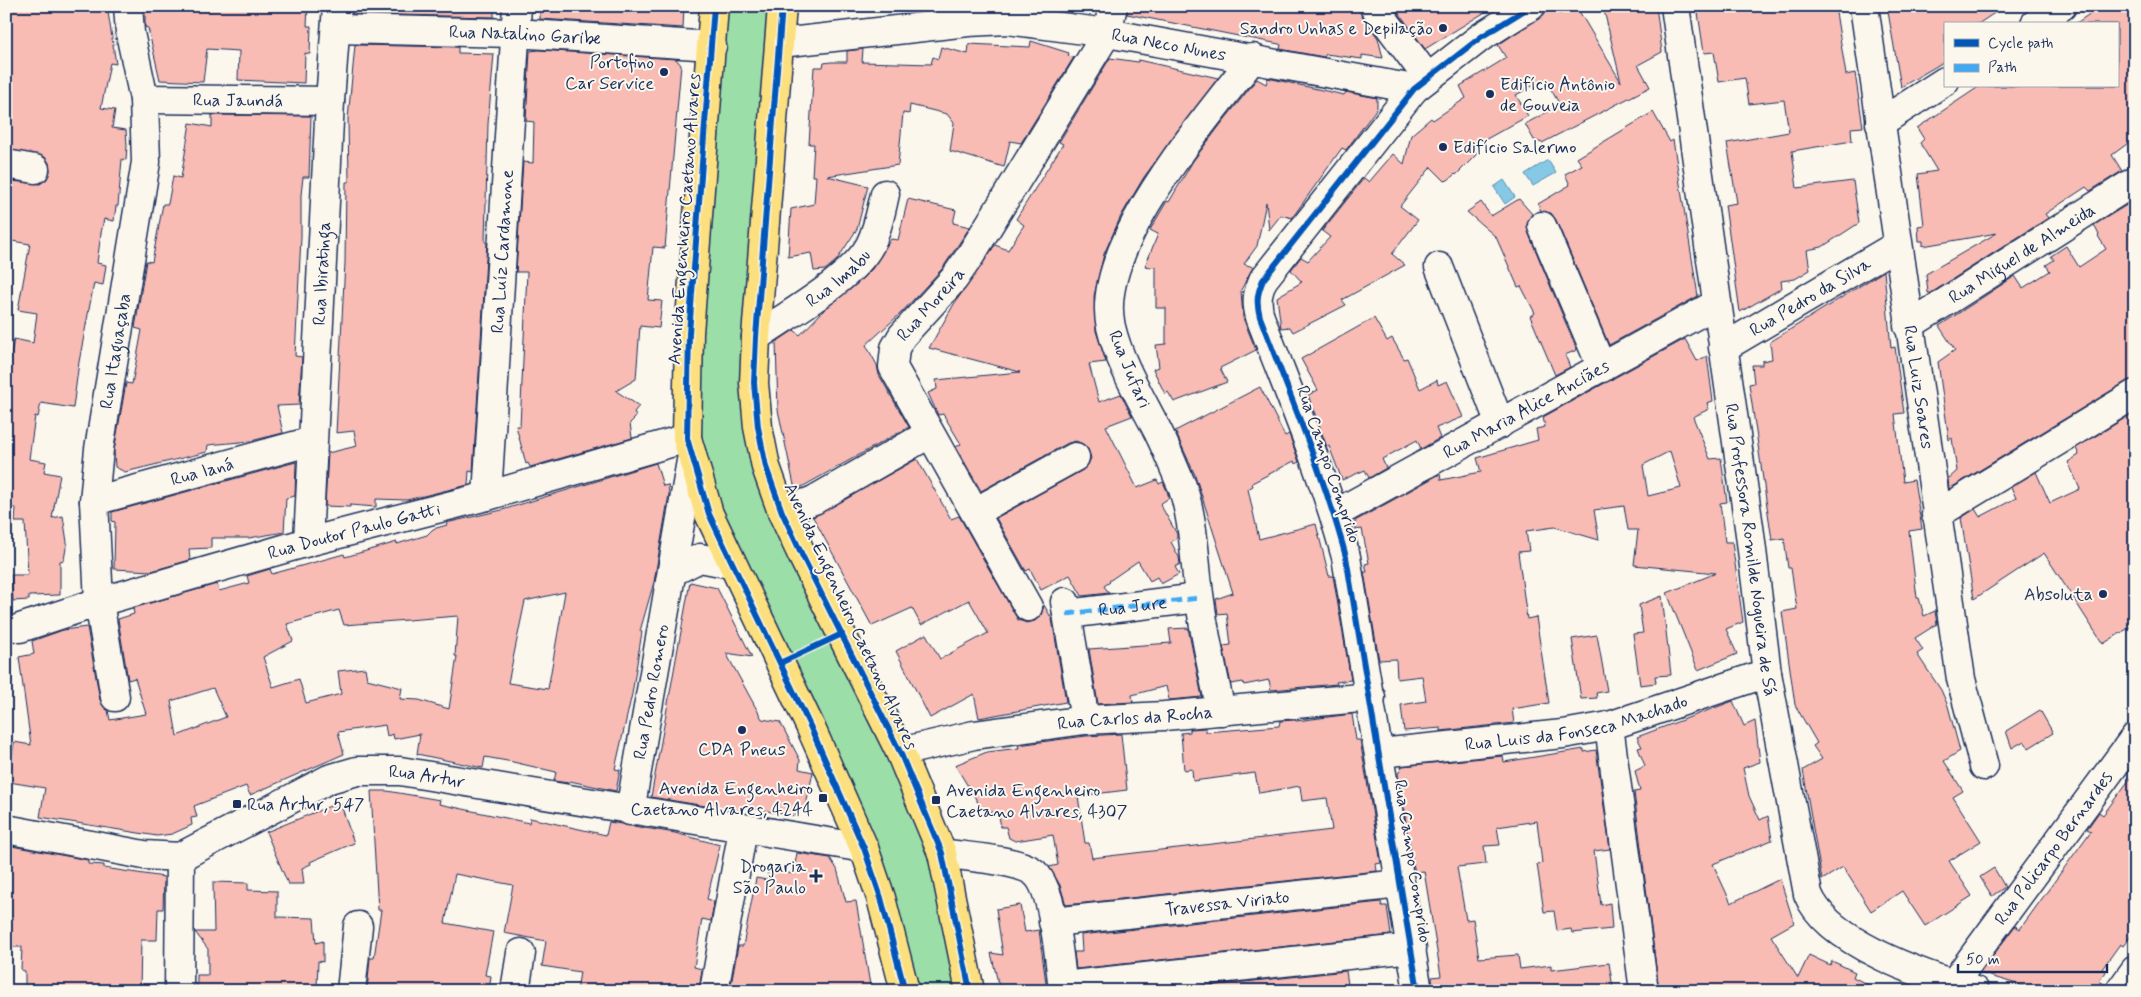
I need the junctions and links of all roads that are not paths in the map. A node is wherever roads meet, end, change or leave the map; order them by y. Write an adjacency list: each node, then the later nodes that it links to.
1 (128, 6): 20 (street, Rua Itaguaçaba)
2 (517, 6): 13 (street, Rua Luíz Cardamone)
3 (714, 6): 16 (main road, Avenida Engenheiro Caetano Alvares)
4 (782, 6): 15 (main road, Avenida Engenheiro Caetano Alvares)
5 (1113, 6): 14 (street, Rua Moreira)
6 (1374, 6): 19 (street)
7 (1531, 6): 19 (street)
8 (1676, 6): 30 (street, Rua Professora Romilde Nogueira de Sá)
9 (1864, 6): 22 (street, Rua Luiz Soares)
10 (2062, 6): 12 (street)
11 (337, 17): 13 (street, Rua Natalino Garibe); 21 (street, Rua Ibiratinga)
12 (2038, 22)
13 (515, 33): 16 (street, Rua Natalino Garibe); 41 (street, Rua Luíz Cardamone)
14 (1107, 33): 15 (street, Rua Neco Nunes); 17 (street, Rua Neco Nunes); 37 (street, Rua Moreira)
15 (780, 43): 32 (main road, Avenida Engenheiro Caetano Alvares)
16 (712, 46): 39 (main road, Avenida Engenheiro Caetano Alvares)
17 (1253, 58): 19 (street, Rua Neco Nunes); 50 (street, Rua Jufari)
18 (1944, 82): 22 (street)
19 (1421, 83): 45 (street, Rua Campo Comprido)
20 (144, 99): 21 (street, Rua Jaundá); 42 (street, Rua Itaguaçaba)
21 (330, 101): 38 (street, Rua Ibiratinga)
22 (1880, 123): 28 (street, Rua Luiz Soares)
23 (6, 164): 24 (street)
24 (35, 168)
25 (2135, 181): 31 (street, Rua Miguel de Almeida)
26 (885, 194): 32 (street, Rua Imabu)
27 (1542, 226): 34 (street)
28 (1897, 245): 31 (street, Rua Luiz Soares); 33 (street, Rua Pedro da Silva)
29 (1439, 267): 36 (street)
30 (1716, 304): 33 (street, Rua Professora Romilde Nogueira de Sá); 34 (street, Rua Maria Alice Anciães)
31 (1908, 326): 46 (street, Rua Luiz Soares)
32 (756, 337): 43 (main road, Avenida Engenheiro Caetano Alvares)
33 (1723, 348): 54 (street, Rua Professora Romilde Nogueira de Sá)
34 (1602, 368): 36 (street, Rua Maria Alice Anciães)
35 (2135, 394): 46 (street)
36 (1500, 424): 45 (street, Rua Maria Alice Anciães)
37 (929, 434): 43 (street); 44 (street, Rua Moreira)
38 (312, 441): 42 (street, Rua Ianá); 47 (street, Rua Ibiratinga)
39 (689, 446): 41 (street, Rua Doutor Paulo Gatti); 48 (main road, Avenida Engenheiro Caetano Alvares); 49 (street, Rua Pedro Romero)
40 (1075, 457): 44 (street)
41 (487, 496): 47 (street, Rua Doutor Paulo Gatti)
42 (94, 501): 51 (street, Rua Itaguaçaba)
43 (782, 512): 61 (main road, Avenida Engenheiro Caetano Alvares)
44 (975, 512): 52 (street, Rua Moreira)
45 (1335, 514): 56 (street, Rua Campo Comprido)
46 (1936, 515): 63 (street, Rua Luiz Soares)
47 (308, 542): 51 (street, Rua Doutor Paulo Gatti)
48 (731, 564): 49 (street); 67 (main road, Avenida Engenheiro Caetano Alvares)
49 (672, 572): 64 (street, Rua Pedro Romero)
50 (1199, 598): 57 (street, Rua Jufari); 58 (street, Rua Jure)
51 (99, 602): 53 (street, Rua Doutor Paulo Gatti); 55 (street, Rua Itaguaçaba)
52 (1028, 607)
53 (20, 628)
54 (1767, 674): 59 (street, Rua Luis da Fonseca Machado); 76 (street, Rua Professora Romilde Nogueira de Sá)
55 (115, 697)
56 (1371, 697): 57 (street, Rua Carlos da Rocha); 62 (street, Rua Campo Comprido)
57 (1221, 711): 58 (street, Rua Carlos da Rocha)
58 (1085, 720): 61 (street, Rua Carlos da Rocha)
59 (1609, 726): 62 (street, Rua Luis da Fonseca Machado); 85 (street)
60 (2135, 737): 76 (street, Rua Policarpo Bernardes)
61 (900, 752): 68 (main road, Avenida Engenheiro Caetano Alvares)
62 (1380, 753): 70 (street, Rua Campo Comprido)
63 (1984, 766)
64 (630, 811): 66 (street, Rua Artur); 69 (street, Rua Artur)
65 (6, 829): 69 (street)
66 (743, 829): 67 (street, Rua Artur); 81 (street)
67 (864, 848): 82 (main road, Avenida Engenheiro Caetano Alvares)
68 (942, 853): 71 (street); 83 (main road, Avenida Engenheiro Caetano Alvares)
69 (180, 858): 78 (street)
70 (1400, 884): 71 (street, Travessa Viriato); 73 (street, Rua Campo Comprido)
71 (1053, 922): 77 (street)
72 (358, 926): 79 (street)
73 (1412, 948): 77 (street); 84 (street, Rua Campo Comprido)
74 (522, 953): 80 (street)
75 (2135, 970): 86 (street)
76 (1964, 988)
77 (1062, 989)
78 (179, 991)
79 (351, 991)
80 (516, 991)
81 (714, 991)
82 (905, 991)
83 (970, 991)
84 (1418, 991)
85 (1644, 991)
86 (2120, 991)

